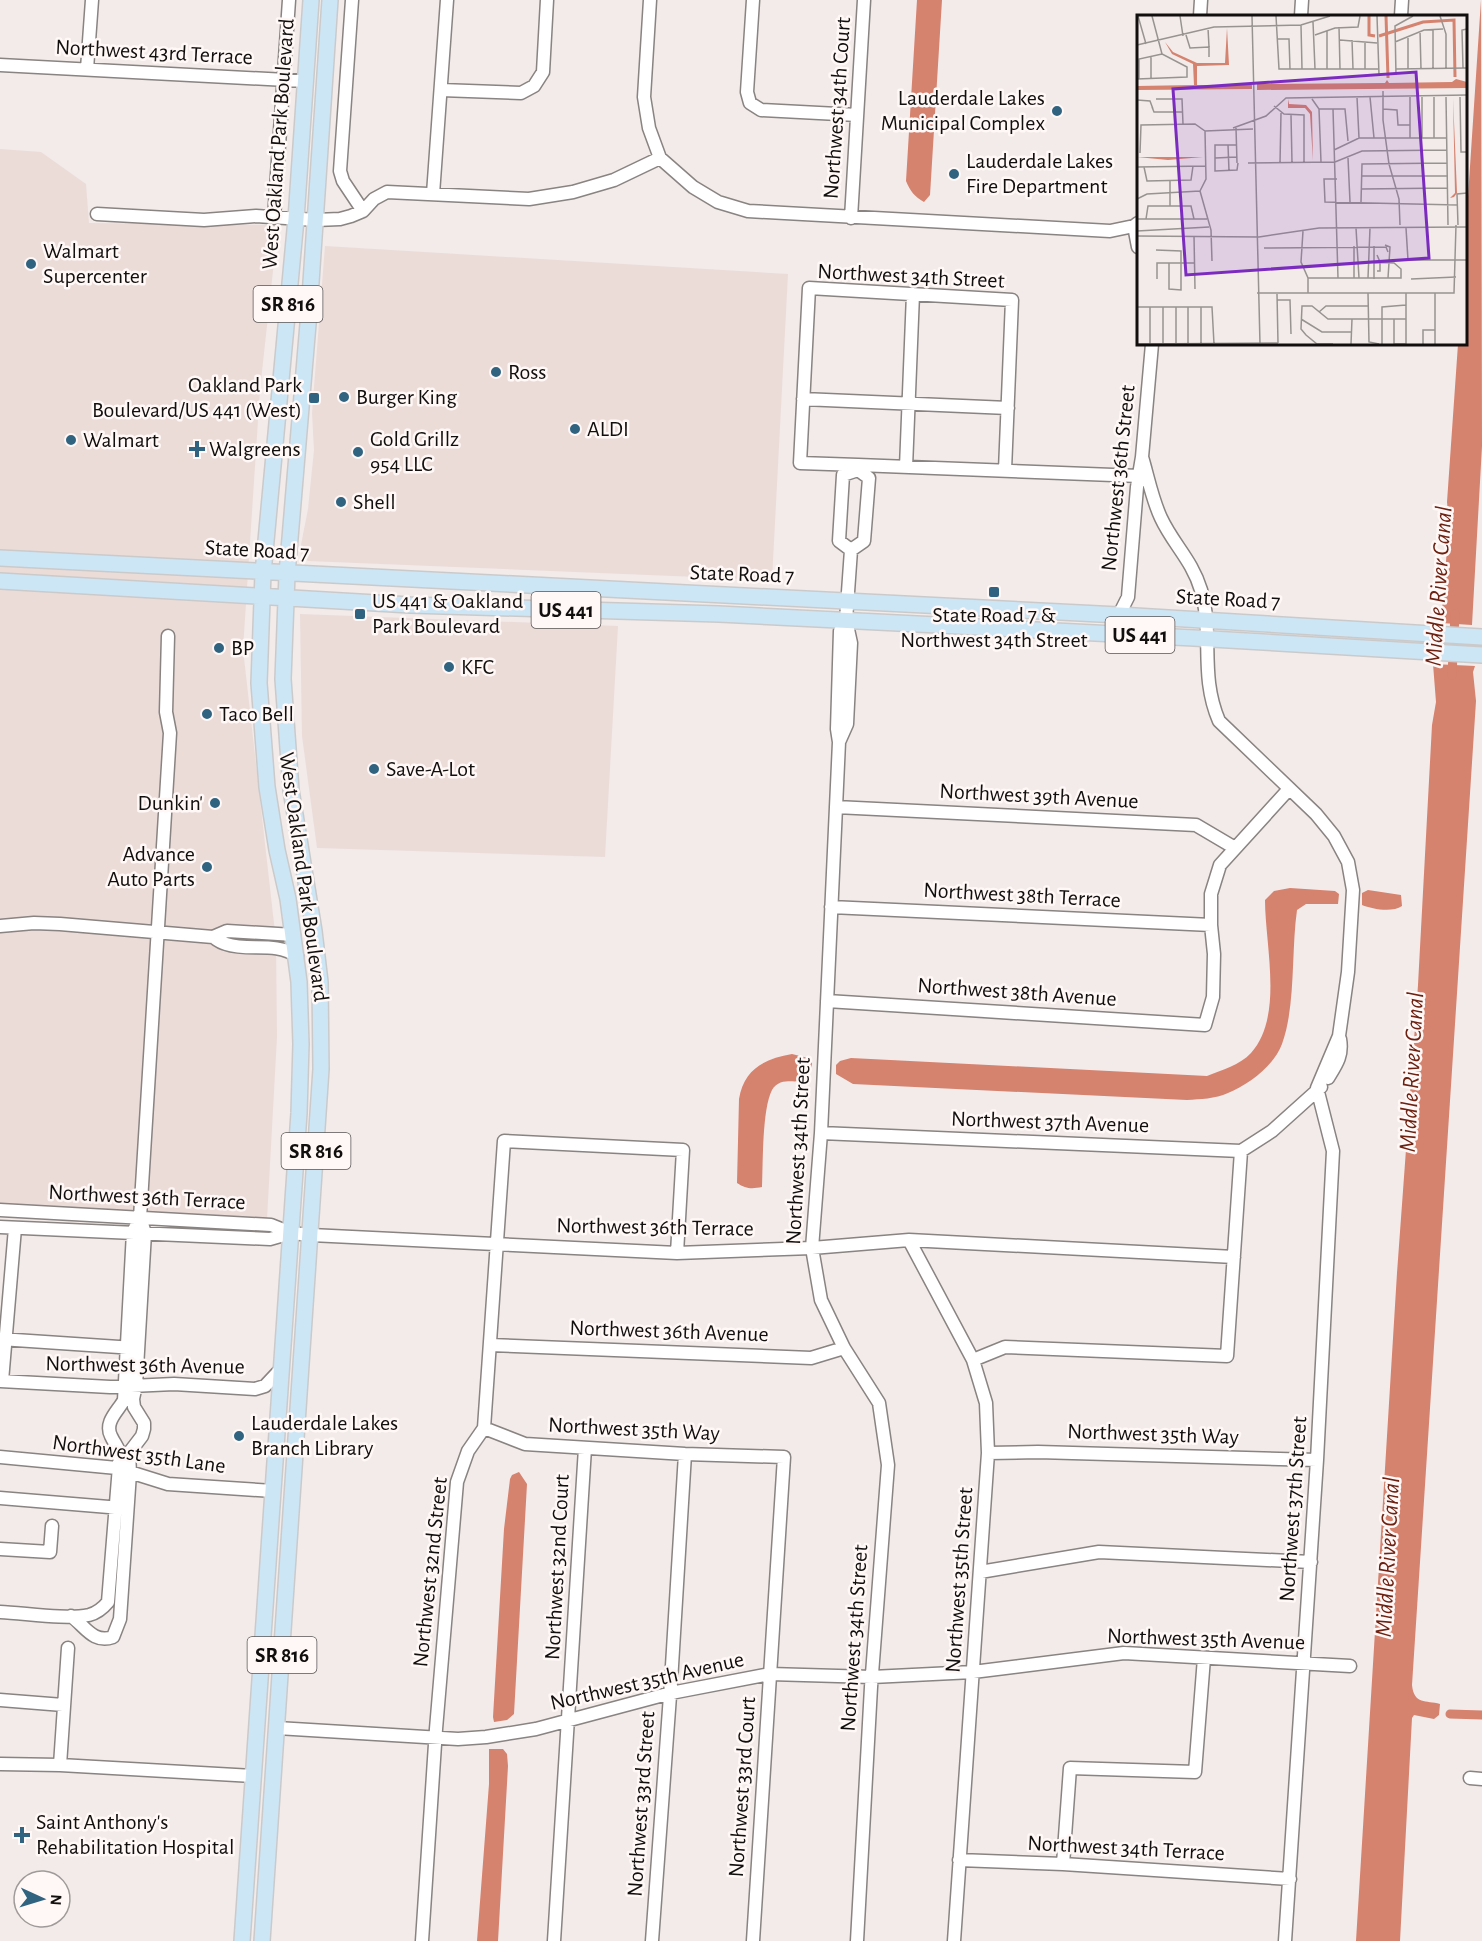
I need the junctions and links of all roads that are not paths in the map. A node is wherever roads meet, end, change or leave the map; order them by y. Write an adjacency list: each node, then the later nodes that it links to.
1 (92, 0): 18 (street)
2 (289, 0): 19 (street)
3 (311, 0): 20 (main road, West Oakland Park Boulevard / SR 816)
4 (330, 0): 21 (main road, West Oakland Park Boulevard / SR 816)
5 (352, 0): 22 (street)
6 (447, 0): 23 (street)
7 (547, 0): 23 (street)
8 (650, 0): 25 (street)
9 (753, 0): 24 (street)
10 (864, 0): 24 (street, Northwest 34th Court)
11 (1201, 0): 14 (street)
12 (1302, 0): 15 (street)
13 (1402, 0): 16 (street)
14 (1200, 15)
15 (1301, 15)
16 (1401, 15)
17 (0, 65): 18 (street, Northwest 43rd Terrace)
18 (87, 69): 19 (street, Northwest 43rd Terrace)
19 (284, 80): 20 (street, Northwest 43rd Terrace); 29 (street)
20 (305, 81): 31 (main road, West Oakland Park Boulevard / SR 816)
21 (325, 82): 22 (street); 32 (main road, West Oakland Park Boulevard / SR 816)
22 (346, 84): 27 (street)
23 (441, 90): 26 (street)
24 (857, 115): 30 (street, Northwest 34th Court)
25 (660, 158): 26 (street); 30 (street)
26 (433, 194): 27 (street)
27 (363, 211): 32 (street)
28 (97, 214): 29 (street)
29 (274, 218): 31 (street)
30 (851, 218): 33 (street)
31 (296, 219): 32 (street); 46 (main road, West Oakland Park Boulevard / SR 816)
32 (316, 220): 47 (main road, West Oakland Park Boulevard / SR 816)
33 (1136, 224)
34 (913, 294): 36 (street, Northwest 34th Street); 37 (street); 38 (street, Northwest 34th Street)
35 (1152, 345): 39 (street, Northwest 36th Street)
36 (803, 399): 37 (street); 41 (street, Northwest 34th Street)
37 (908, 404): 38 (street); 40 (street)
38 (1008, 408): 42 (street, Northwest 34th Street)
39 (1142, 457): 43 (street, Northwest 36th Street); 56 (street, Northwest 37th Street)
40 (906, 467): 41 (street, Northwest 34th Street); 42 (street, Northwest 34th Street)
41 (858, 468): 44 (street, Northwest 34th Street); 44 (street, Northwest 34th Street)
42 (1005, 470): 43 (street, Northwest 34th Street)
43 (1139, 476): 54 (street, Northwest 36th Street)
44 (851, 550): 52 (street, Northwest 34th Street)
45 (0, 558): 46 (main road, State Road 7 / US 441)
46 (263, 573): 47 (main road, State Road 7 / US 441); 50 (main road, West Oakland Park Boulevard / SR 816)
47 (287, 574): 49 (main road, State Road 7 / US 441); 51 (main road, West Oakland Park Boulevard / SR 816)
48 (0, 581): 50 (main road, State Road 7 / US 441)
49 (672, 593): 52 (main road, State Road 7 / US 441); 53 (main road)
50 (261, 597): 51 (main road, State Road 7 / US 441); 68 (main road, West Oakland Park Boulevard / SR 816)
51 (286, 598): 53 (main road, State Road 7 / US 441); 71 (main road, West Oakland Park Boulevard / SR 816)
52 (847, 601): 54 (main road, State Road 7 / US 441); 55 (street, Northwest 34th Street)
53 (566, 610): 55 (main road, State Road 7 / US 441)
54 (1119, 615): 56 (main road, State Road 7 / US 441)
55 (846, 620): 59 (main road, State Road 7 / US 441); 62 (street, Northwest 34th Street)
56 (1206, 620): 58 (main road, State Road 7 / US 441); 59 (street, Northwest 37th Street)
57 (168, 636): 67 (street)
58 (1478, 637)
59 (1207, 639): 60 (main road, State Road 7 / US 441); 61 (street, Northwest 37th Street)
60 (1478, 655)
61 (1289, 789): 63 (street); 73 (street, Northwest 37th Street)
62 (836, 807): 63 (street, Northwest 39th Avenue); 64 (street, Northwest 34th Street)
63 (1235, 848): 65 (street)
64 (831, 907): 65 (street, Northwest 38th Terrace); 72 (street, Northwest 34th Street)
65 (1211, 925): 72 (street, Northwest 38th Avenue)
66 (0, 926): 67 (street)
67 (158, 933): 69 (street); 79 (street)
68 (294, 935): 69 (street); 70 (main road, West Oakland Park Boulevard / SR 816); 71 (main road)
69 (213, 938): 70 (street)
70 (297, 957): 83 (main road, West Oakland Park Boulevard / SR 816)
71 (317, 959): 84 (main road, West Oakland Park Boulevard / SR 816)
72 (827, 1001): 76 (street, Northwest 34th Street)
73 (1321, 1087): 74 (street, Northwest 37th Street); 75 (street)
74 (1322, 1101): 75 (street); 104 (street, Northwest 37th Street)
75 (1272, 1131): 77 (street)
76 (821, 1133): 77 (street, Northwest 37th Avenue); 87 (street, Northwest 34th Street)
77 (1241, 1151): 89 (street)
78 (0, 1210): 79 (street, Northwest 36th Terrace)
79 (140, 1218): 82 (street); 83 (street, Northwest 36th Terrace)
80 (0, 1227): 81 (street, Northwest 36th Terrace)
81 (15, 1228): 82 (street, Northwest 36th Terrace); 90 (street)
82 (140, 1232): 83 (street, Northwest 36th Terrace); 92 (street)
83 (291, 1233): 84 (street, Northwest 36th Terrace); 95 (main road, West Oakland Park Boulevard / SR 816)
84 (311, 1235): 86 (street, Northwest 36th Terrace); 109 (main road, West Oakland Park Boulevard / SR 816)
85 (909, 1240): 87 (street, Northwest 36th Terrace); 89 (street, Northwest 36th Terrace); 94 (street, Northwest 35th Street)
86 (497, 1245): 88 (street, Northwest 36th Terrace); 88 (street, Northwest 32nd Street); 91 (street, Northwest 32nd Street)
87 (812, 1248): 88 (street, Northwest 36th Terrace); 93 (street, Northwest 34th Street)
88 (676, 1253)
89 (1234, 1257): 94 (street)
90 (2, 1339): 92 (street, Northwest 36th Avenue); 96 (street)
91 (490, 1345): 93 (street, Northwest 36th Avenue); 98 (street, Northwest 32nd Street)
92 (132, 1348): 97 (street)
93 (844, 1348): 127 (street, Northwest 34th Street)
94 (973, 1360): 100 (street, Northwest 35th Street)
95 (281, 1369): 97 (street, Northwest 36th Avenue); 105 (main road, West Oakland Park Boulevard / SR 816)
96 (1, 1381): 97 (street, Northwest 36th Avenue)
97 (130, 1385): 106 (street); 107 (street)
98 (484, 1428): 99 (street, Northwest 35th Way); 134 (street, Northwest 32nd Street)
99 (585, 1448): 101 (street, Northwest 35th Way); 132 (street, Northwest 32nd Court)
100 (988, 1453): 104 (street, Northwest 35th Way); 116 (street, Northwest 35th Street)
101 (686, 1454): 103 (street, Northwest 35th Way); 128 (street, Northwest 33rd Street)
102 (0, 1457): 106 (street, Northwest 35th Lane)
103 (784, 1457): 126 (street, Northwest 33rd Court)
104 (1317, 1460): 115 (street, Northwest 37th Street)
105 (276, 1464): 108 (main road, West Oakland Park Boulevard / SR 816); 109 (main road)
106 (117, 1468): 107 (street, Northwest 35th Lane); 111 (street)
107 (130, 1473): 108 (street, Northwest 35th Lane); 111 (street)
108 (273, 1491): 112 (main road); 129 (main road, West Oakland Park Boulevard / SR 816)
109 (293, 1492): 112 (main road, West Oakland Park Boulevard / SR 816)
110 (0, 1498): 111 (street)
111 (121, 1508): 117 (street); 120 (street)
112 (292, 1510): 133 (main road, West Oakland Park Boulevard / SR 816)
113 (52, 1526): 114 (street)
114 (0, 1549)
115 (1311, 1562): 116 (street); 123 (street, Northwest 37th Street)
116 (980, 1572): 125 (street, Northwest 35th Street)
117 (108, 1602): 119 (street); 120 (street)
118 (0, 1612): 119 (street)
119 (71, 1616): 120 (street)
120 (120, 1619)
121 (68, 1648): 131 (street)
122 (1204, 1658): 123 (street, Northwest 35th Avenue); 125 (street, Northwest 35th Avenue); 139 (street)
123 (1304, 1663): 124 (street, Northwest 35th Avenue); 140 (street, Northwest 37th Street)
124 (1350, 1666)
125 (974, 1672): 127 (street, Northwest 35th Avenue); 138 (street, Northwest 35th Street)
126 (770, 1674): 127 (street, Northwest 35th Avenue); 128 (street, Northwest 35th Avenue); 146 (street, Northwest 33rd Court)
127 (872, 1677): 147 (street, Northwest 34th Street)
128 (671, 1693): 132 (street, Northwest 35th Avenue); 145 (street, Northwest 33rd Street)
129 (259, 1696): 133 (main road); 137 (main road, West Oakland Park Boulevard / SR 816)
130 (0, 1700): 131 (street)
131 (63, 1705): 136 (street)
132 (569, 1721): 134 (street, Northwest 35th Avenue); 144 (street, Northwest 32nd Court)
133 (277, 1728): 134 (street, Northwest 35th Avenue); 142 (main road, West Oakland Park Boulevard / SR 816)
134 (435, 1738): 143 (street, Northwest 32nd Street)
135 (1, 1764): 136 (street)
136 (60, 1765): 137 (street)
137 (253, 1776): 141 (main road, West Oakland Park Boulevard / SR 816)
138 (960, 1860): 139 (street, Northwest 34th Terrace); 148 (street, Northwest 35th Street)
139 (1063, 1864): 140 (street, Northwest 34th Terrace)
140 (1290, 1879): 149 (street, Northwest 37th Street)
141 (242, 1941)
142 (262, 1941)
143 (422, 1941)
144 (554, 1941)
145 (652, 1941)
146 (753, 1941)
147 (857, 1941)
148 (954, 1941)
149 (1285, 1941)

